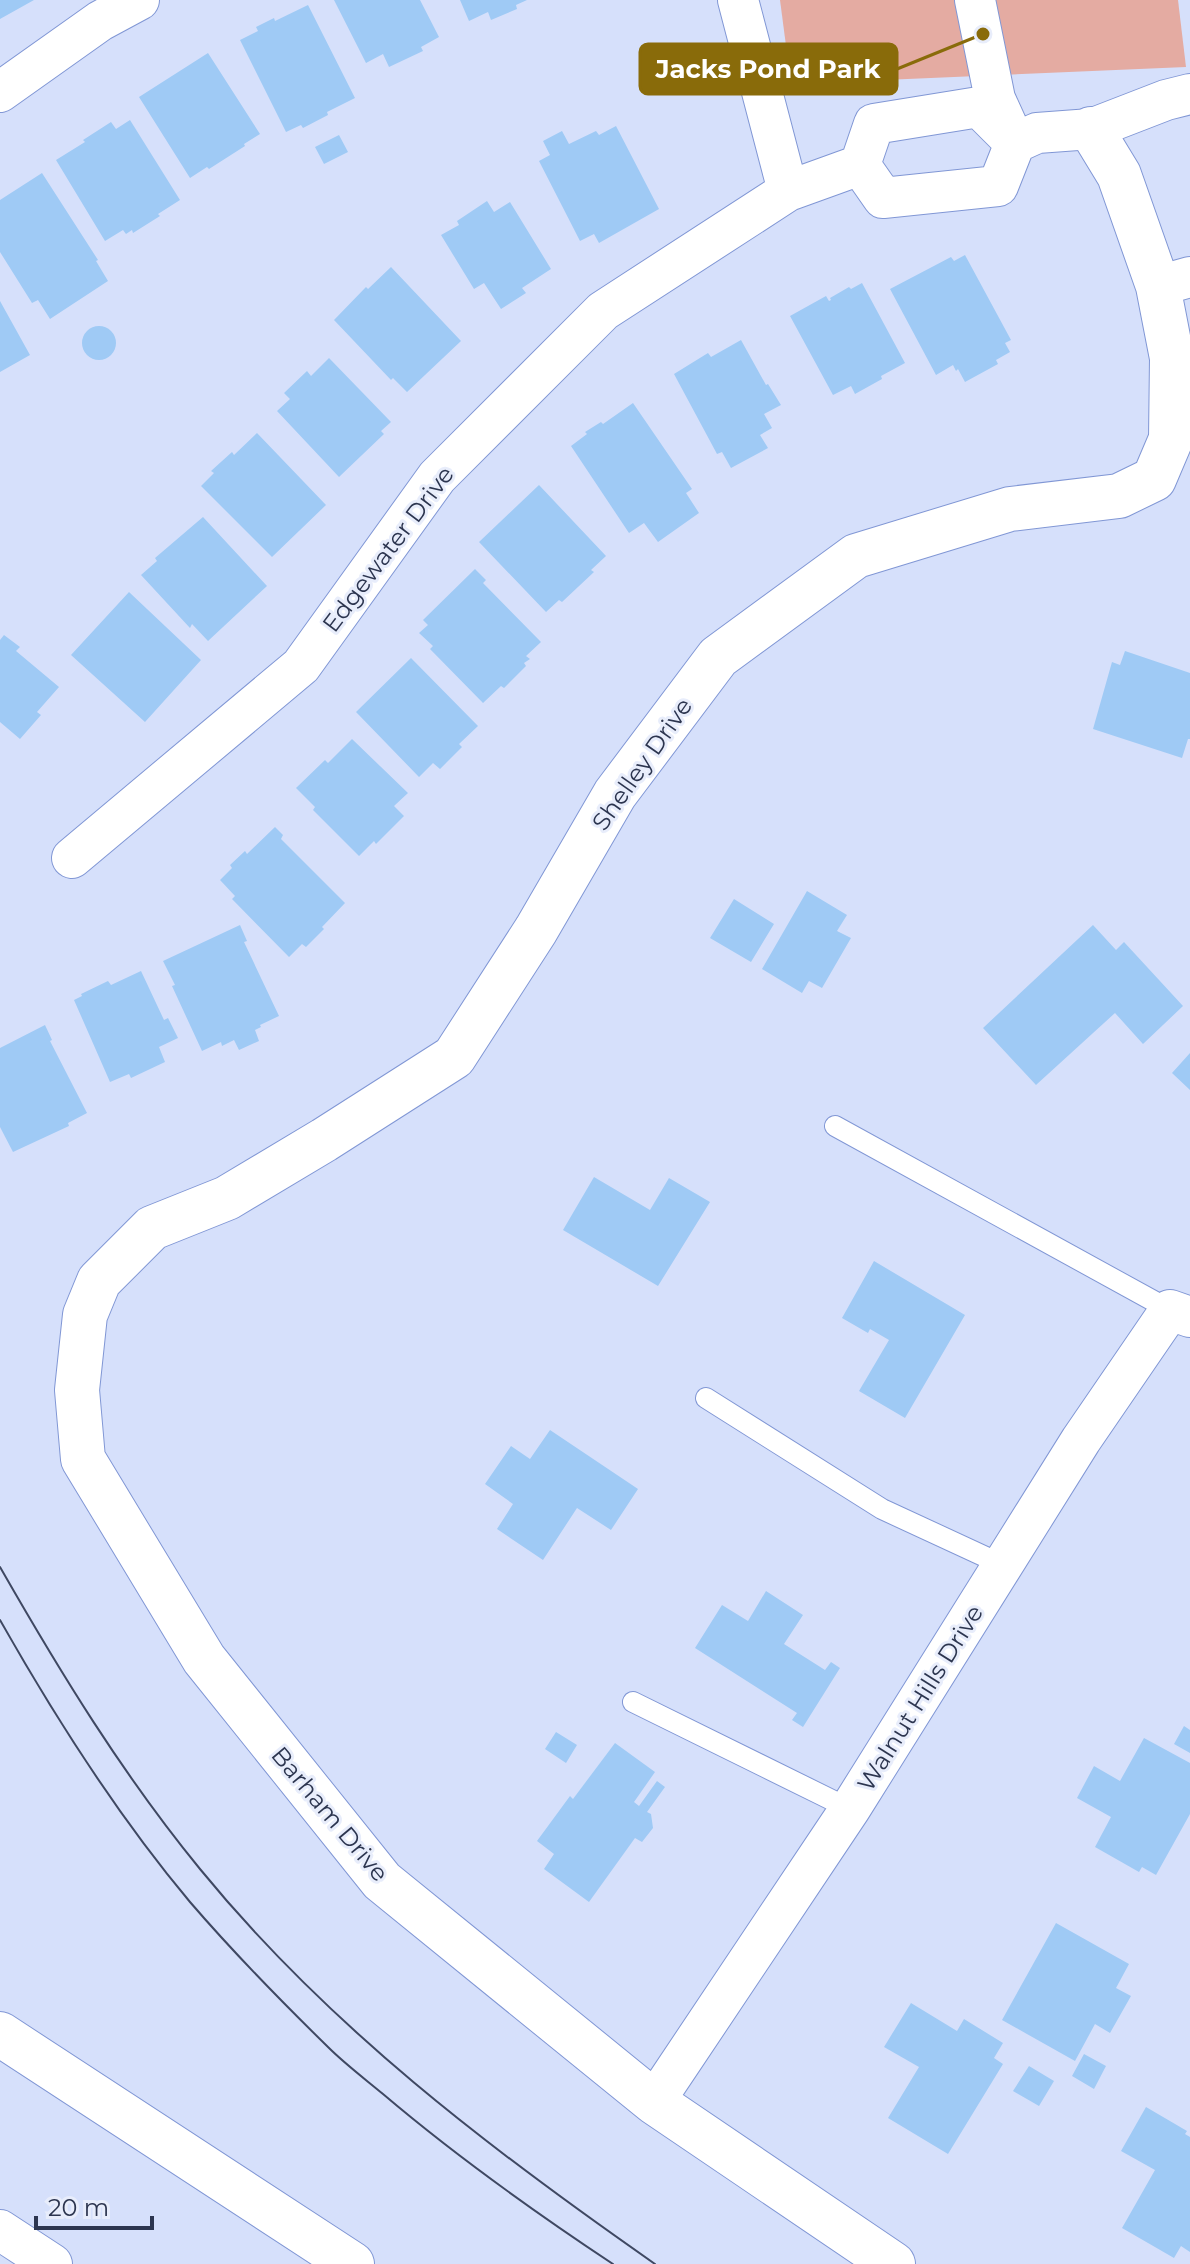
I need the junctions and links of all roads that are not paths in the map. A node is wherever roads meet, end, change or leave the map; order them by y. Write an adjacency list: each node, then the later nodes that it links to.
1 (139, 0): 4 (street)
2 (738, 0): 9 (street)
3 (975, 0): 7 (street)
4 (0, 92)
5 (1190, 94): 6 (street)
6 (1091, 129): 7 (street); 10 (street, Shelley Drive)
7 (1015, 143): 8 (street); 8 (street)
8 (860, 165): 9 (street, Edgewater Drive)
9 (788, 191): 11 (street, Edgewater Drive)
10 (1174, 282): 14 (street, Shelley Drive)
11 (72, 858)
12 (835, 1126): 13 (lane)
13 (1180, 1314): 16 (street, Walnut Hills Drive)
14 (85, 1315): 20 (street, Barham Drive)
15 (706, 1398): 16 (lane)
16 (1003, 1565): 18 (street, Walnut Hills Drive)
17 (633, 1702): 18 (lane)
18 (850, 1809): 20 (street, Walnut Hills Drive)
19 (0, 2034): 23 (street)
20 (654, 2102): 24 (street, Barham Drive)
21 (0, 2230): 22 (street)
22 (52, 2264)
23 (352, 2264)
24 (893, 2264)

